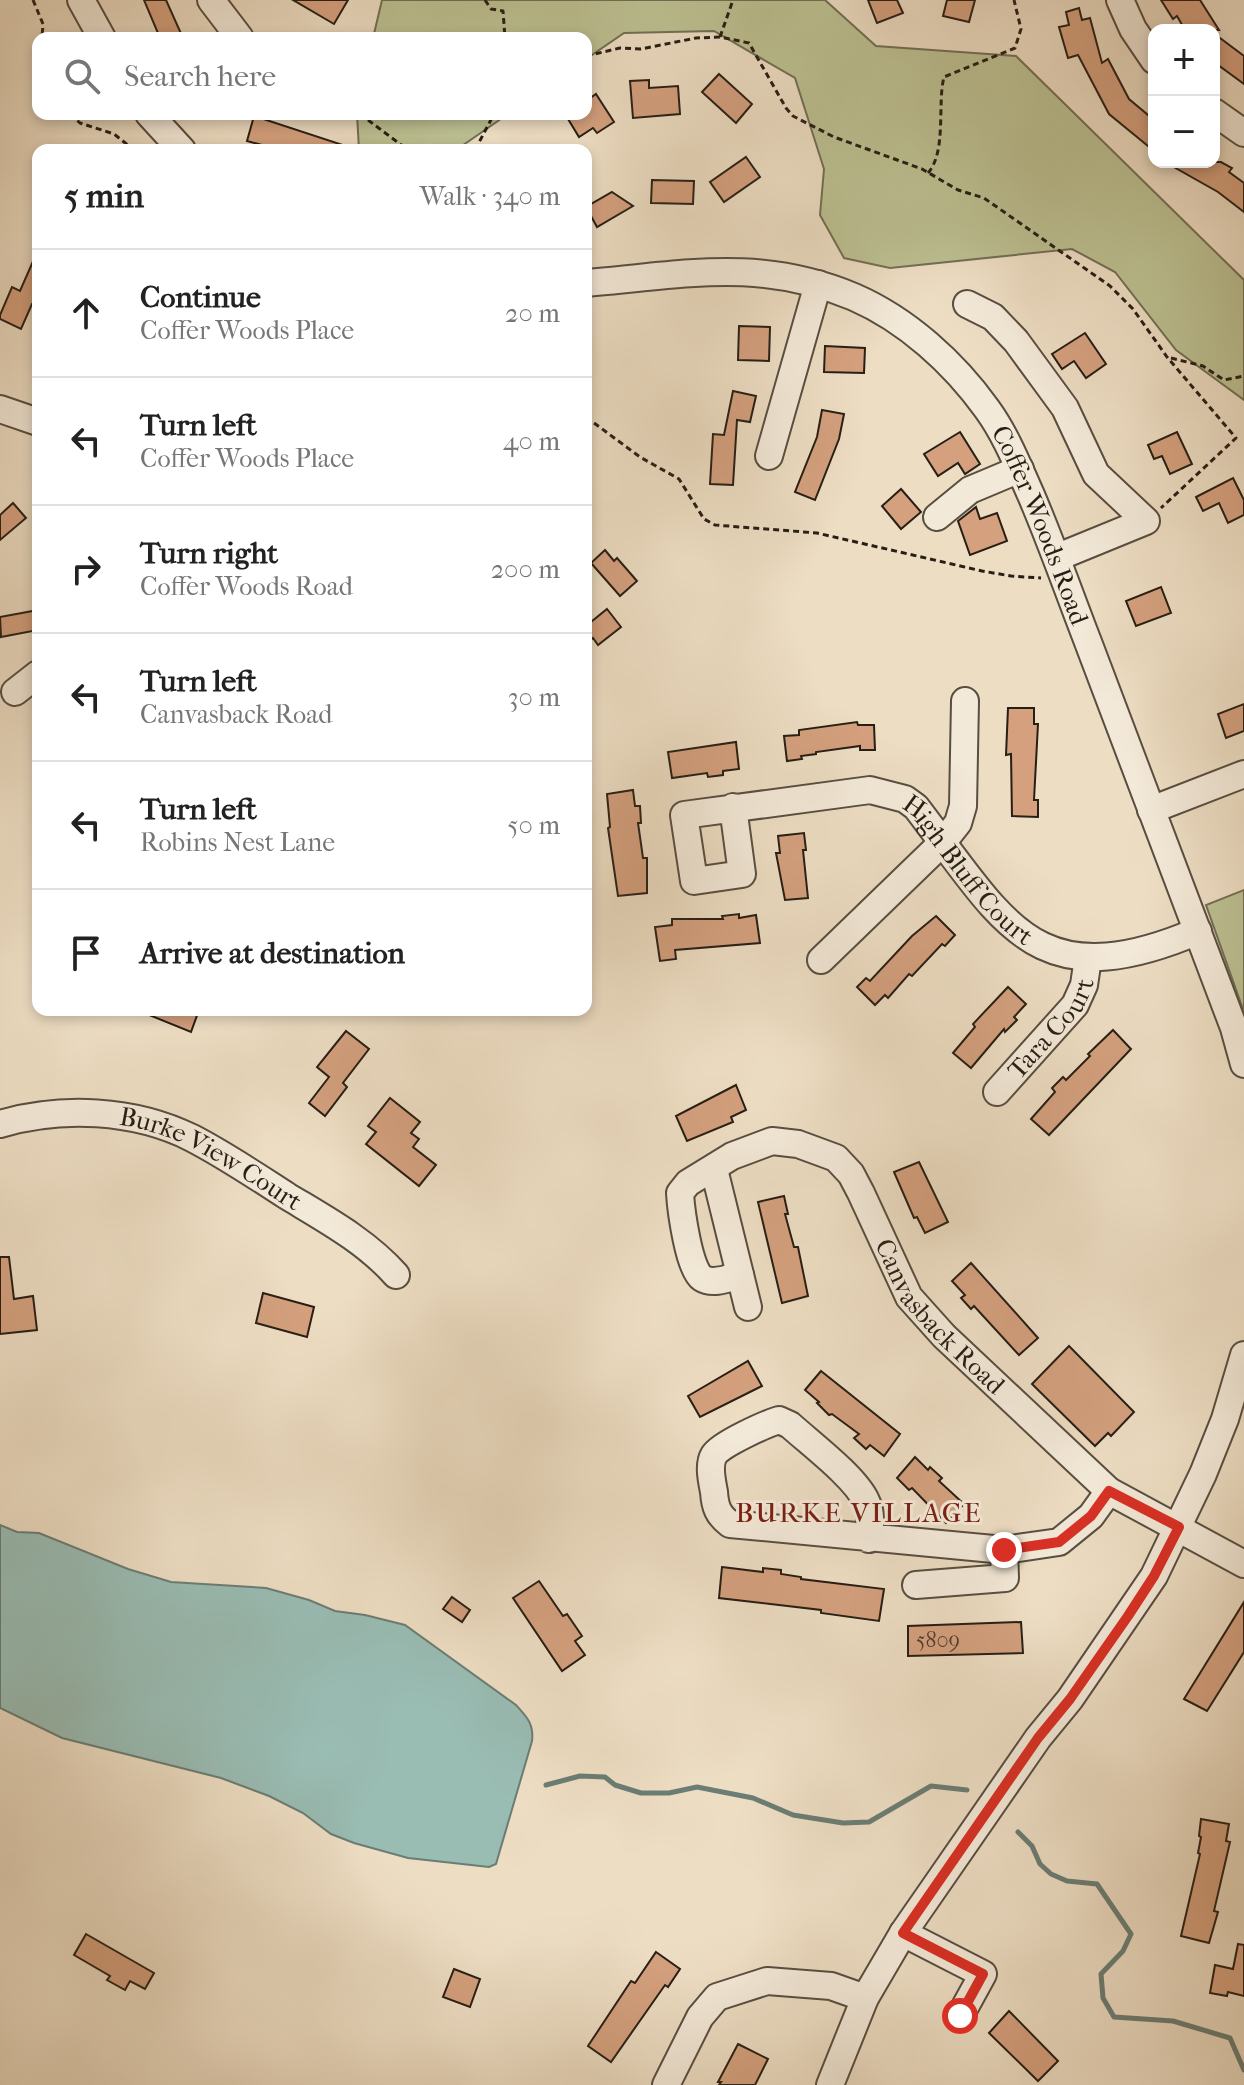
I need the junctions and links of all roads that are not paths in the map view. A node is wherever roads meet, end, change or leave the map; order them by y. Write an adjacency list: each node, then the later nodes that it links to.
1 (81, 0): 4 (street)
2 (211, 0): 5 (street)
3 (1120, 0): 6 (street)
4 (99, 32)
5 (235, 32)
6 (1148, 51)
7 (1220, 116): 9 (street)
8 (154, 120): 10 (street)
9 (1244, 133)
10 (176, 144)
11 (592, 282): 12 (street, Coffer Woods Road)
12 (818, 284): 16 (street); 17 (street, Coffer Woods Road)
13 (967, 304): 19 (street)
14 (0, 409): 15 (street)
15 (32, 420)
16 (769, 456)
17 (1020, 469): 18 (street); 19 (street, Coffer Woods Road)
18 (937, 517)
19 (1060, 565): 25 (street, Coffer Woods Road)
20 (32, 679): 21 (street)
21 (15, 692)
22 (965, 701): 26 (street)
23 (1244, 774): 25 (street)
24 (733, 807): 26 (street, High Bluff Court)
25 (1151, 810): 27 (street, Coffer Woods Road)
26 (943, 842): 28 (street, High Bluff Court); 29 (street)
27 (1198, 931): 28 (street, High Bluff Court); 30 (street, Coffer Woods Road)
28 (1088, 958): 31 (street, Tara Court)
29 (821, 960)
30 (1244, 1064)
31 (997, 1092)
32 (0, 1124): 34 (street, Burke View Court)
33 (714, 1169): 35 (street); 35 (street, Canvasback Road); 38 (street, Canvasback Road)
34 (396, 1275)
35 (740, 1275): 36 (street)
36 (748, 1307)
37 (1244, 1355): 39 (street)
38 (1109, 1491): 39 (street, Canvasback Road); 41 (street)
39 (1179, 1527): 42 (street, Canvasback Road); 44 (street)
40 (869, 1539): 40 (street); 41 (street)
41 (1004, 1550): 43 (street)
42 (1244, 1564)
43 (916, 1585)
44 (903, 1933): 45 (street); 46 (street)
45 (865, 1998): 47 (street); 48 (street)
46 (960, 2016)
47 (666, 2085)
48 (830, 2085)

